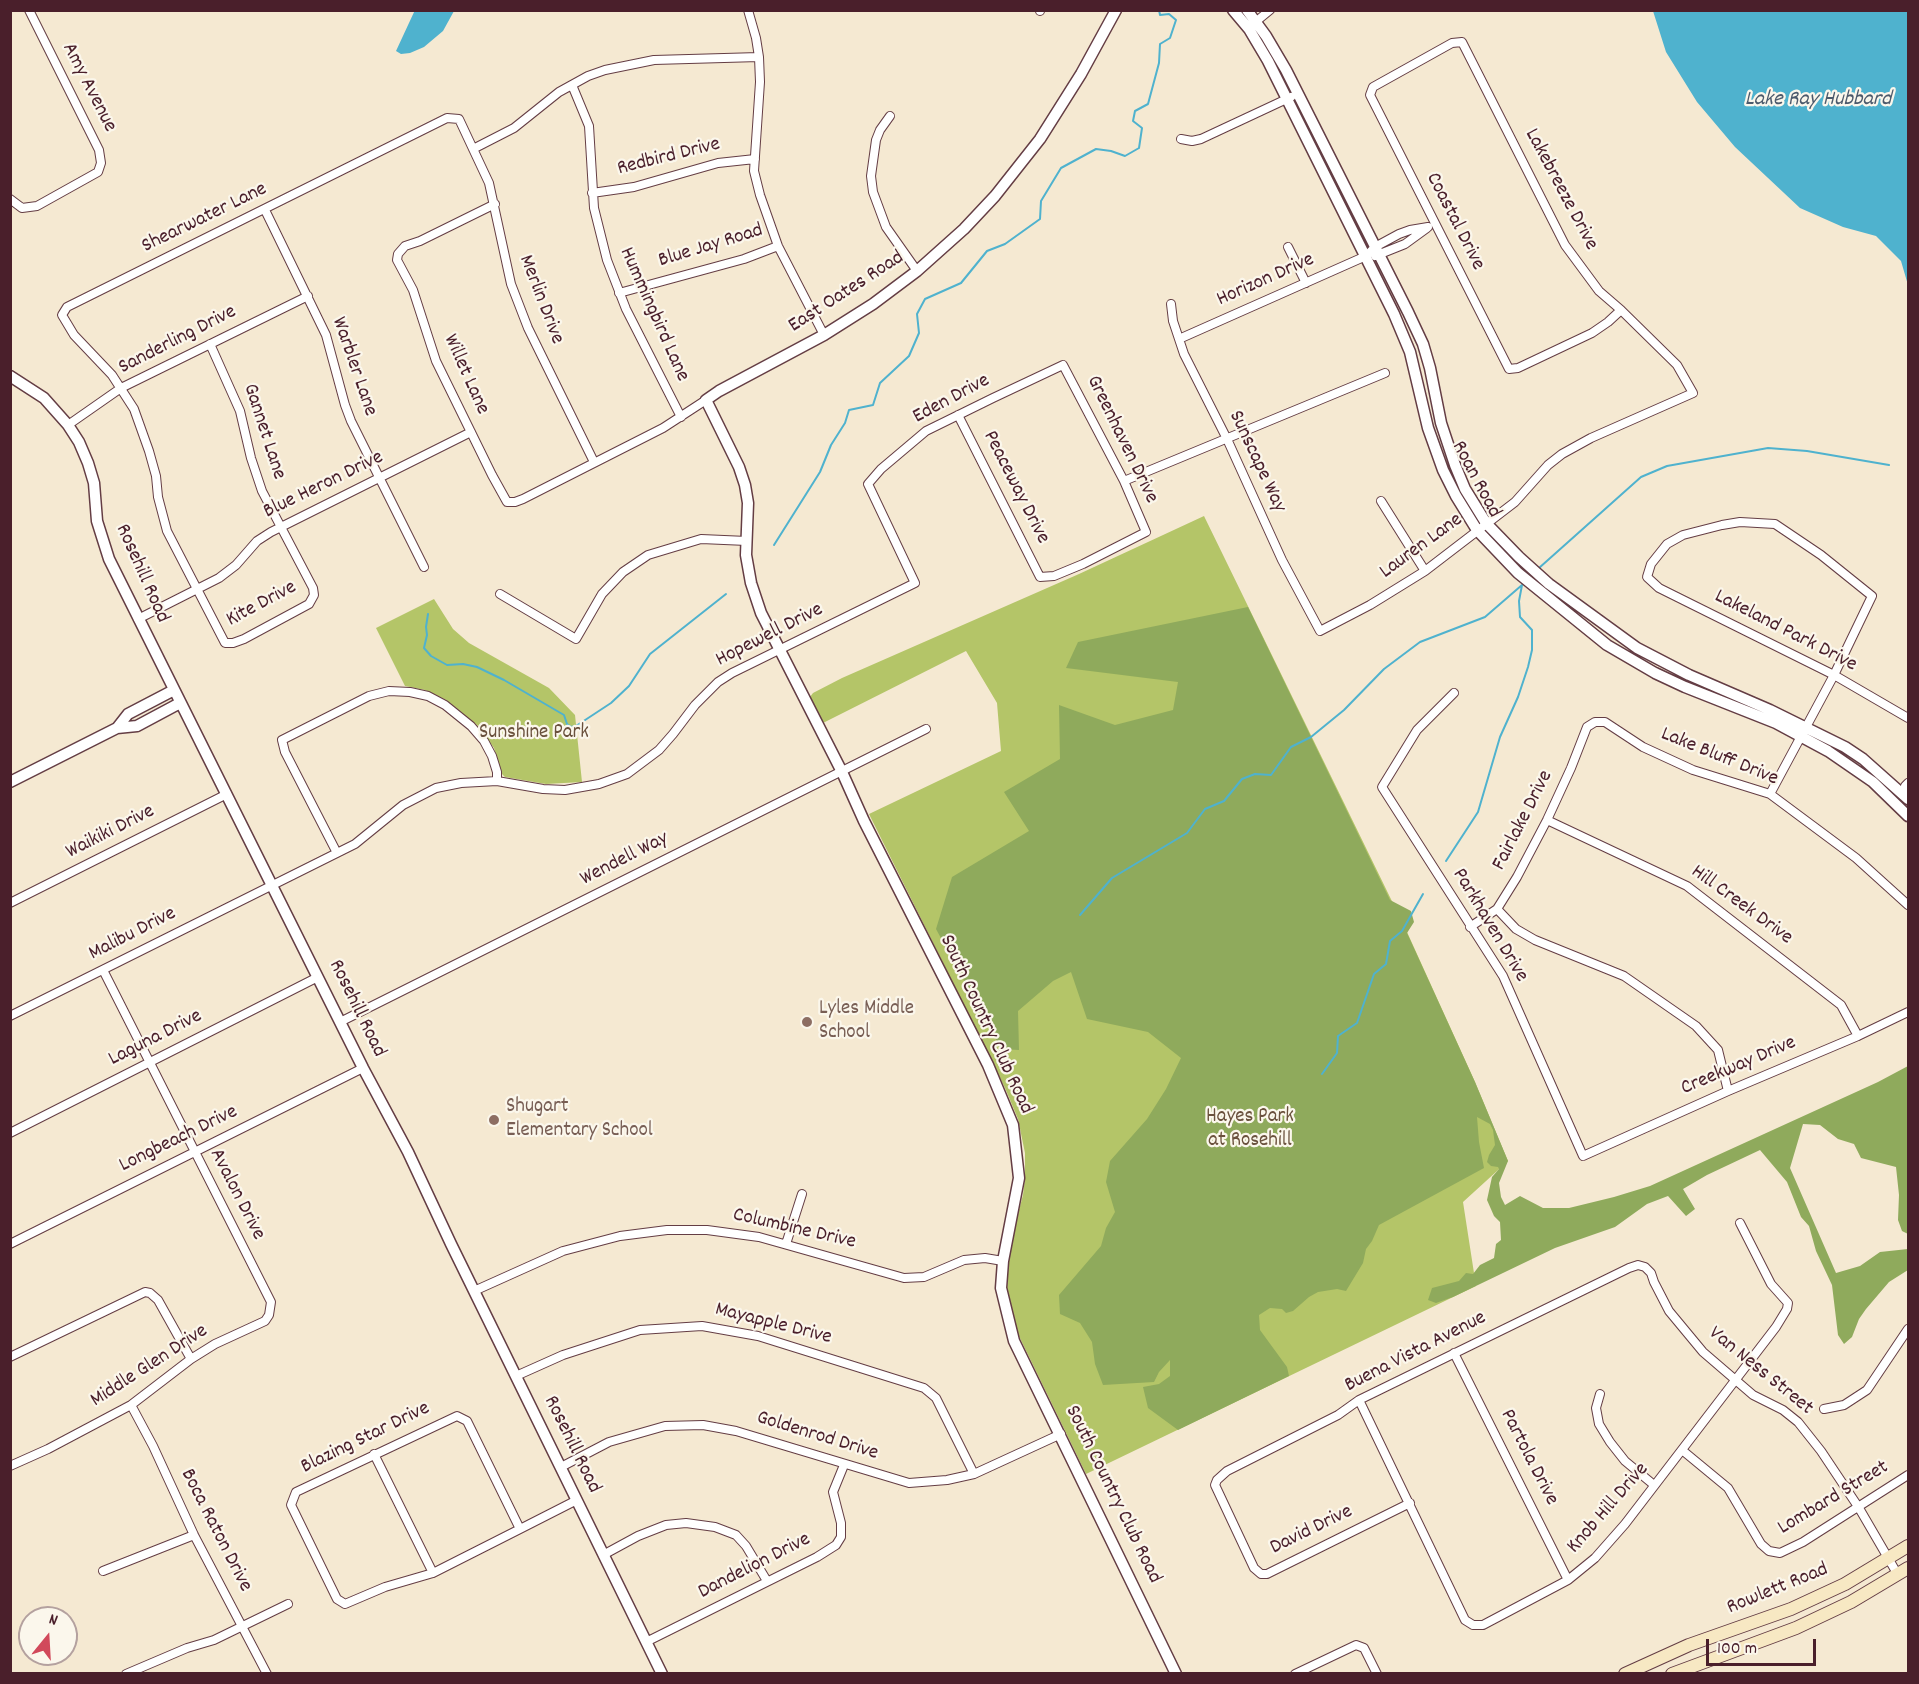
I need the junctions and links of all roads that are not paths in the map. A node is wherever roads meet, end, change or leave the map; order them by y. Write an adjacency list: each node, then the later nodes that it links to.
1 (29, 10): 19 (street, Amy Avenue)
2 (748, 10): 8 (street)
3 (1116, 10): 27 (street, East Oates Road)
4 (1233, 10): 7 (street, Roan Road)
5 (1247, 10): 7 (street, Roan Road)
6 (1269, 10): 7 (street)
7 (1252, 25): 11 (street, Roan Road); 12 (street, Roan Road)
8 (759, 57): 9 (street); 17 (street)
9 (572, 85): 16 (street); 18 (street, Hummingbird Lane)
10 (1371, 90): 22 (street, Coastal Drive); 32 (street, Lakebreeze Drive)
11 (1297, 94): 12 (street); 25 (street, Roan Road)
12 (1286, 99): 15 (street); 26 (street, Roan Road)
13 (890, 116): 27 (street)
14 (453, 118): 16 (street, Merlin Drive); 21 (street, Shearwater Lane)
15 (1181, 139)
16 (473, 150): 20 (street, Merlin Drive)
17 (755, 159): 18 (street, Redbird Drive); 23 (street)
18 (592, 193): 29 (street, Hummingbird Lane)
19 (10, 199)
20 (495, 204): 45 (street, Willet Lane); 47 (street, Merlin Drive)
21 (266, 210): 30 (street, Warbler Lane); 39 (street, Shearwater Lane)
22 (1432, 225): 25 (street, Horizon Drive); 32 (street, Coastal Drive)
23 (778, 246): 29 (street, Blue Jay Road); 33 (street)
24 (1288, 247): 28 (street)
25 (1377, 251): 26 (street, Horizon Drive); 52 (street, Roan Road)
26 (1366, 256): 28 (street, Horizon Drive); 52 (street, Roan Road)
27 (917, 271): 33 (street, East Oates Road)
28 (1306, 283): 34 (street, Horizon Drive)
29 (619, 293): 43 (street, Hummingbird Lane)
30 (308, 296): 35 (street, Sanderling Drive); 48 (street, Warbler Lane)
31 (1171, 304): 34 (street, Sunscape Way)
32 (1621, 310): 40 (street, Lakebreeze Drive)
33 (824, 335): 41 (street, East Oates Road)
34 (1179, 339): 46 (street, Sunscape Way)
35 (210, 344): 39 (street, Sanderling Drive); 53 (street, Gannet Lane)
36 (1063, 365): 42 (street, Eden Drive); 49 (street, Greenhaven Drive)
37 (1385, 373): 46 (street)
38 (10, 376): 44 (street, Rosehill Road)
39 (122, 388): 44 (street, Sanderling Drive); 59 (street)
40 (1693, 393): 52 (street, Lauren Lane)
41 (706, 400): 43 (street, East Oates Road); 55 (street, South Country Club Road)
42 (958, 415): 54 (street, Peaceway Drive); 58 (street, Eden Drive)
43 (681, 417): 47 (street, East Oates Road)
44 (68, 425): 62 (street, Rosehill Road)
45 (471, 432): 48 (street, Blue Heron Drive); 50 (street, Willet Lane)
46 (1227, 439): 49 (street); 63 (street, Sunscape Way)
47 (594, 462): 50 (street, East Oates Road)
48 (380, 479): 53 (street, Blue Heron Drive); 56 (street, Warbler Lane)
49 (1124, 481): 54 (street, Greenhaven Drive)
50 (507, 501)
51 (1381, 501): 57 (street)
52 (1482, 526): 57 (street, Lauren Lane); 73 (street, Roan Road)
53 (280, 528): 59 (street, Blue Heron Drive); 61 (street, Gannet Lane)
54 (1146, 532)
55 (747, 541): 60 (street); 64 (street, South Country Club Road)
56 (424, 567)
57 (1425, 571): 63 (street, Lauren Lane)
58 (915, 583): 64 (street, Hopewell Drive)
59 (198, 590): 61 (street, Kite Drive); 62 (street, Blue Heron Drive)
60 (500, 594)
61 (314, 595)
62 (138, 619): 66 (street, Rosehill Road)
63 (1320, 631)
64 (780, 650): 74 (street, South Country Club Road); 75 (street, Hopewell Drive)
65 (1834, 675): 65 (street, Lakeland Park Drive); 69 (street, Lakeland Park Drive); 73 (street)
66 (174, 690): 68 (street, Rosehill Road); 71 (street)
67 (1454, 693): 89 (street, Parkhaven Drive)
68 (180, 703): 71 (street); 78 (street, Rosehill Road)
69 (1908, 718)
70 (1595, 722): 79 (street, Lake Bluff Drive); 83 (street, Fairlake Drive)
71 (117, 728): 76 (street)
72 (926, 729): 74 (street, Wendell Way)
73 (1805, 732): 79 (street); 80 (street, Roan Road); 81 (street, Roan Road)
74 (842, 772): 94 (street, Wendell Way); 106 (street, South Country Club Road)
75 (497, 781): 84 (street, Hopewell Drive); 84 (street)
76 (10, 782)
77 (1908, 783): 80 (street)
78 (227, 794): 85 (street, Rosehill Road); 86 (street, Waikiki Drive)
79 (1770, 794): 87 (street, Lake Bluff Drive)
80 (1907, 796): 81 (street)
81 (1895, 804): 82 (street, Roan Road)
82 (1908, 816)
83 (1547, 820): 88 (street, Fairlake Drive); 95 (street, Hill Creek Drive)
84 (337, 853): 85 (street, Hopewell Drive)
85 (272, 885): 90 (street, Malibu Drive); 91 (street, Rosehill Road)
86 (10, 903)
87 (1908, 904)
88 (1497, 909): 89 (street, Fairlake Drive); 98 (street)
89 (1470, 927): 101 (street, Parkhaven Drive)
90 (103, 970): 93 (street, Malibu Drive); 96 (street, Avalon Drive)
91 (318, 976): 94 (street, Rosehill Road); 96 (street, Laguna Drive)
92 (1908, 1012): 95 (street, Creekway Drive)
93 (10, 1016)
94 (340, 1022): 97 (street, Rosehill Road)
95 (1858, 1036): 98 (street, Creekway Drive)
96 (150, 1063): 99 (street, Laguna Drive); 100 (street, Avalon Drive)
97 (363, 1068): 100 (street, Longbeach Drive); 108 (street, Rosehill Road)
98 (1728, 1091): 101 (street, Creekway Drive)
99 (10, 1133)
100 (194, 1152): 104 (street, Longbeach Drive); 109 (street, Avalon Drive)
101 (1583, 1156)
102 (802, 1194): 105 (street)
103 (1740, 1223): 115 (street, Knob Hill Drive)
104 (10, 1244)
105 (786, 1244): 106 (street, Columbine Drive); 108 (street, Columbine Drive)
106 (1003, 1261): 120 (street, South Country Club Road)
107 (1635, 1266): 111 (street, Buena Vista Avenue); 115 (street, Van Ness Street)
108 (474, 1291): 114 (street, Rosehill Road)
109 (270, 1308): 113 (street, Middle Glen Drive)
110 (1908, 1329): 119 (street)
111 (1454, 1353): 117 (street, Buena Vista Avenue); 141 (street, Partola Drive)
112 (10, 1357): 113 (street)
113 (191, 1359): 118 (street, Middle Glen Drive)
114 (516, 1376): 125 (street, Rosehill Road); 126 (street, Mayapple Drive)
115 (1736, 1381): 121 (street, Knob Hill Drive); 132 (street, Van Ness Street)
116 (1600, 1394): 129 (street)
117 (1359, 1400): 128 (street, Buena Vista Avenue); 131 (street, Knob Hill Drive)
118 (131, 1405): 124 (street, Middle Glen Drive); 134 (street, Boca Raton Drive)
119 (1824, 1409)
120 (1061, 1434): 126 (street, Goldenrod Drive); 153 (street, South Country Club Road)
121 (1682, 1450): 129 (street, Knob Hill Drive); 132 (street, Lombard Street)
122 (374, 1454): 133 (street, Blazing Star Drive); 140 (street); 140 (street, Blazing Star Drive)
123 (844, 1465): 125 (street, Goldenrod Drive); 126 (street, Goldenrod Drive); 142 (street, Dandelion Drive)
124 (10, 1466)
125 (561, 1467): 130 (street, Rosehill Road)
126 (974, 1474)
127 (1908, 1475): 132 (street, Lombard Street)
128 (1217, 1480): 131 (street, David Drive)
129 (1654, 1485): 141 (street, Knob Hill Drive)
130 (577, 1500): 133 (street); 136 (street, Rosehill Road)
131 (1410, 1503): 141 (street, Knob Hill Drive)
132 (1859, 1508): 137 (street, Van Ness Street)
133 (520, 1529): 140 (street)
134 (194, 1535): 138 (street); 145 (street, Boca Raton Drive)
135 (1908, 1546): 137 (main road, Rowlett Road)
136 (603, 1555): 142 (street); 147 (street, Rosehill Road)
137 (1889, 1558): 139 (street, Van Ness Street); 144 (main road, Rowlett Road)
138 (103, 1571)
139 (1903, 1571): 146 (main road, Rowlett Road)
140 (433, 1573)
141 (1568, 1580)
142 (767, 1581): 147 (street, Dandelion Drive)
143 (288, 1604): 145 (street)
144 (1779, 1614): 146 (main road); 148 (main road, Rowlett Road)
145 (243, 1626): 150 (street); 151 (street, Boca Raton Drive)
146 (1792, 1630): 149 (main road, Rowlett Road)
147 (646, 1642): 152 (street, Rosehill Road)
148 (1689, 1646): 149 (main road); 156 (main road, Rowlett Road)
149 (1697, 1664): 157 (main road, Rowlett Road)
150 (126, 1674)
151 (267, 1674)
152 (662, 1674)
153 (1176, 1674)
154 (1295, 1674): 155 (street)
155 (1377, 1674)
156 (1625, 1674)
157 (1672, 1674)

